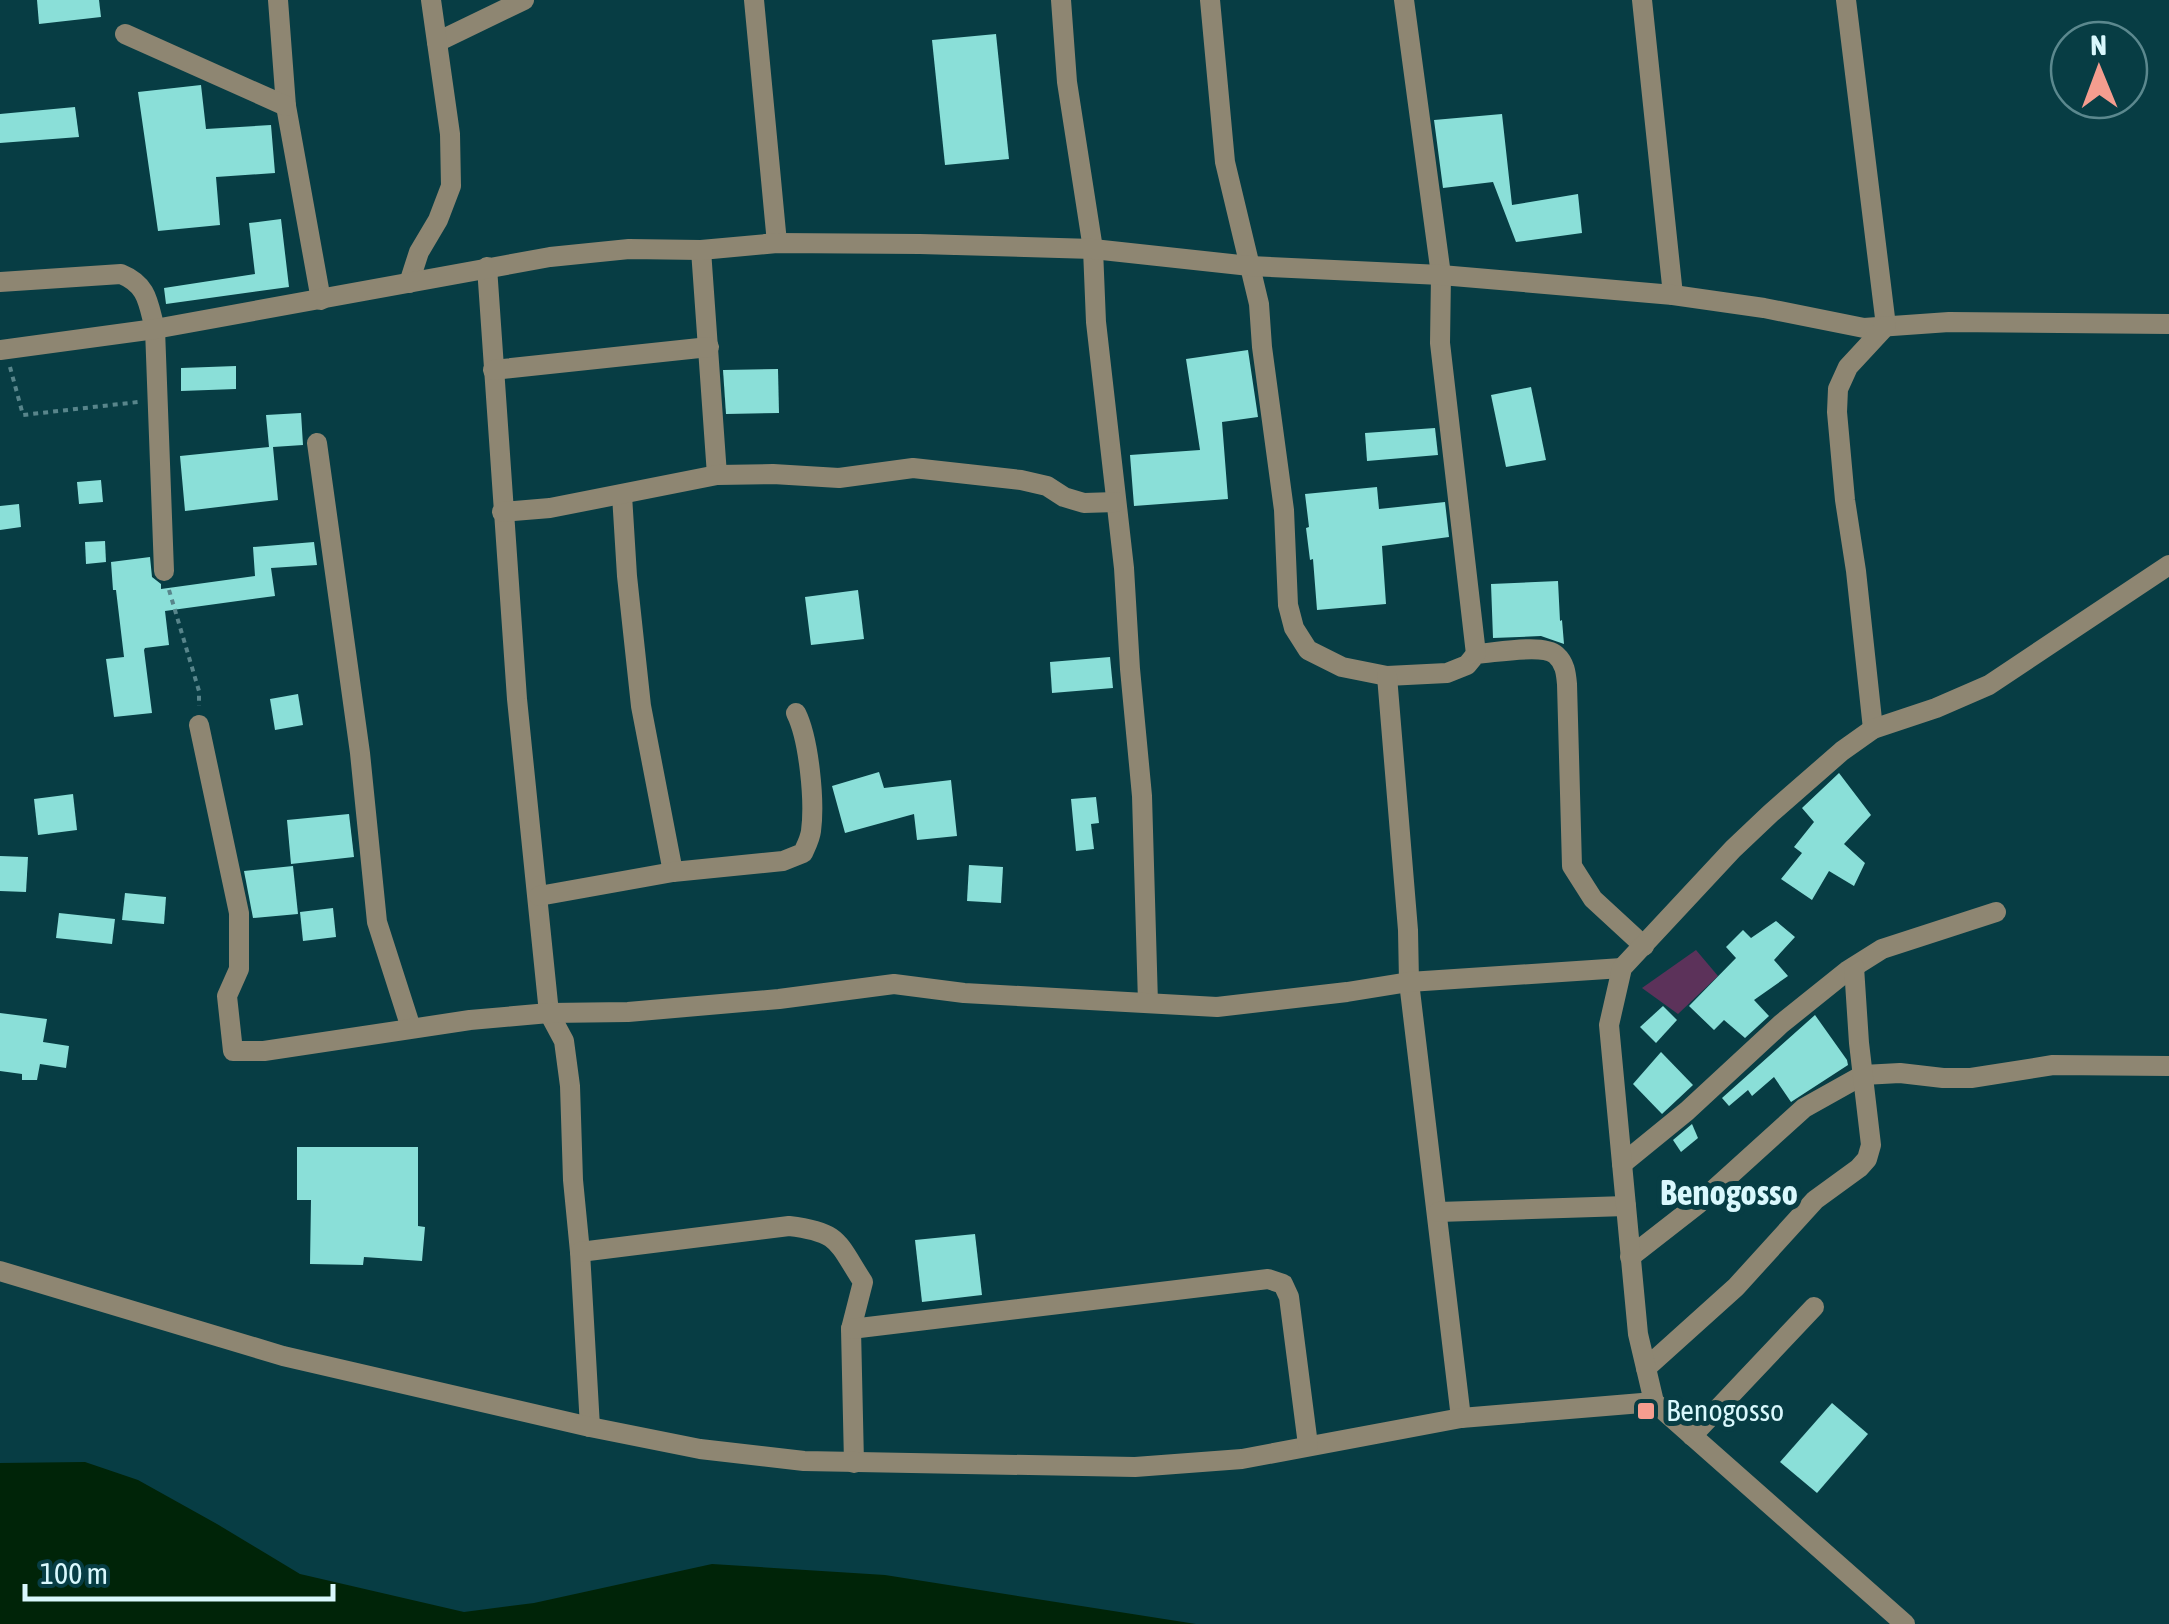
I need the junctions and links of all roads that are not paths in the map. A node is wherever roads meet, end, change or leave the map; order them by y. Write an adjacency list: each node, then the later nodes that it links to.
1 (278, 0): 12 (street)
2 (432, 0): 11 (street)
3 (524, 0): 11 (street)
4 (754, 0): 13 (street)
5 (1060, 0): 14 (street)
6 (1210, 0): 16 (street)
7 (1404, 0): 18 (street)
8 (1642, 0): 21 (street)
9 (1846, 0): 24 (street)
10 (125, 34): 12 (street)
11 (438, 42): 20 (street)
12 (286, 106): 22 (street)
13 (777, 243): 14 (street); 15 (street)
14 (1093, 249): 16 (street); 32 (street)
15 (701, 250): 17 (street); 26 (street)
16 (1250, 266): 18 (street); 37 (street)
17 (486, 268): 20 (street); 28 (street)
18 (1441, 275): 21 (street); 36 (street)
19 (0, 282): 25 (street)
20 (409, 283): 22 (street)
21 (1673, 295): 24 (street)
22 (321, 300): 25 (street)
23 (2169, 324): 24 (street)
24 (1886, 326): 40 (street)
25 (156, 328): 27 (street); 35 (street)
26 (709, 347): 28 (street); 30 (street)
27 (3, 350)
28 (493, 370): 33 (street)
29 (317, 444): 50 (street)
30 (717, 475): 31 (street); 32 (street)
31 (622, 495): 33 (street); 41 (street)
32 (1116, 502): 48 (street)
33 (502, 512): 42 (street)
34 (2169, 565): 40 (street)
35 (164, 571)
36 (1476, 654): 37 (street); 44 (street)
37 (1387, 676): 47 (street)
38 (796, 712): 41 (street)
39 (199, 725): 50 (street)
40 (1874, 729): 44 (street)
41 (673, 872): 42 (street)
42 (538, 896): 49 (street)
43 (1996, 912): 45 (street)
44 (1644, 946): 46 (street)
45 (1854, 967): 52 (street); 53 (street)
46 (1622, 968): 47 (street); 53 (street)
47 (1410, 982): 48 (street); 55 (street)
48 (1148, 1003): 49 (street)
49 (548, 1013): 50 (street); 56 (street)
50 (410, 1028)
51 (2169, 1066): 52 (street)
52 (1863, 1075): 57 (street); 61 (street)
53 (1622, 1164): 54 (street)
54 (1626, 1206): 55 (street); 57 (street)
55 (1438, 1212): 63 (street)
56 (580, 1252): 60 (street); 64 (street)
57 (1630, 1257): 61 (street)
58 (0, 1272): 64 (street)
59 (1814, 1308): 65 (street)
60 (851, 1329): 66 (street); 67 (street)
61 (1646, 1368): 62 (street)
62 (1654, 1402): 63 (street); 65 (street)
63 (1460, 1418): 66 (street)
64 (590, 1427): 67 (street)
65 (1692, 1436): 68 (street)
66 (1308, 1445): 67 (street)
67 (854, 1463)
68 (1904, 1624)

